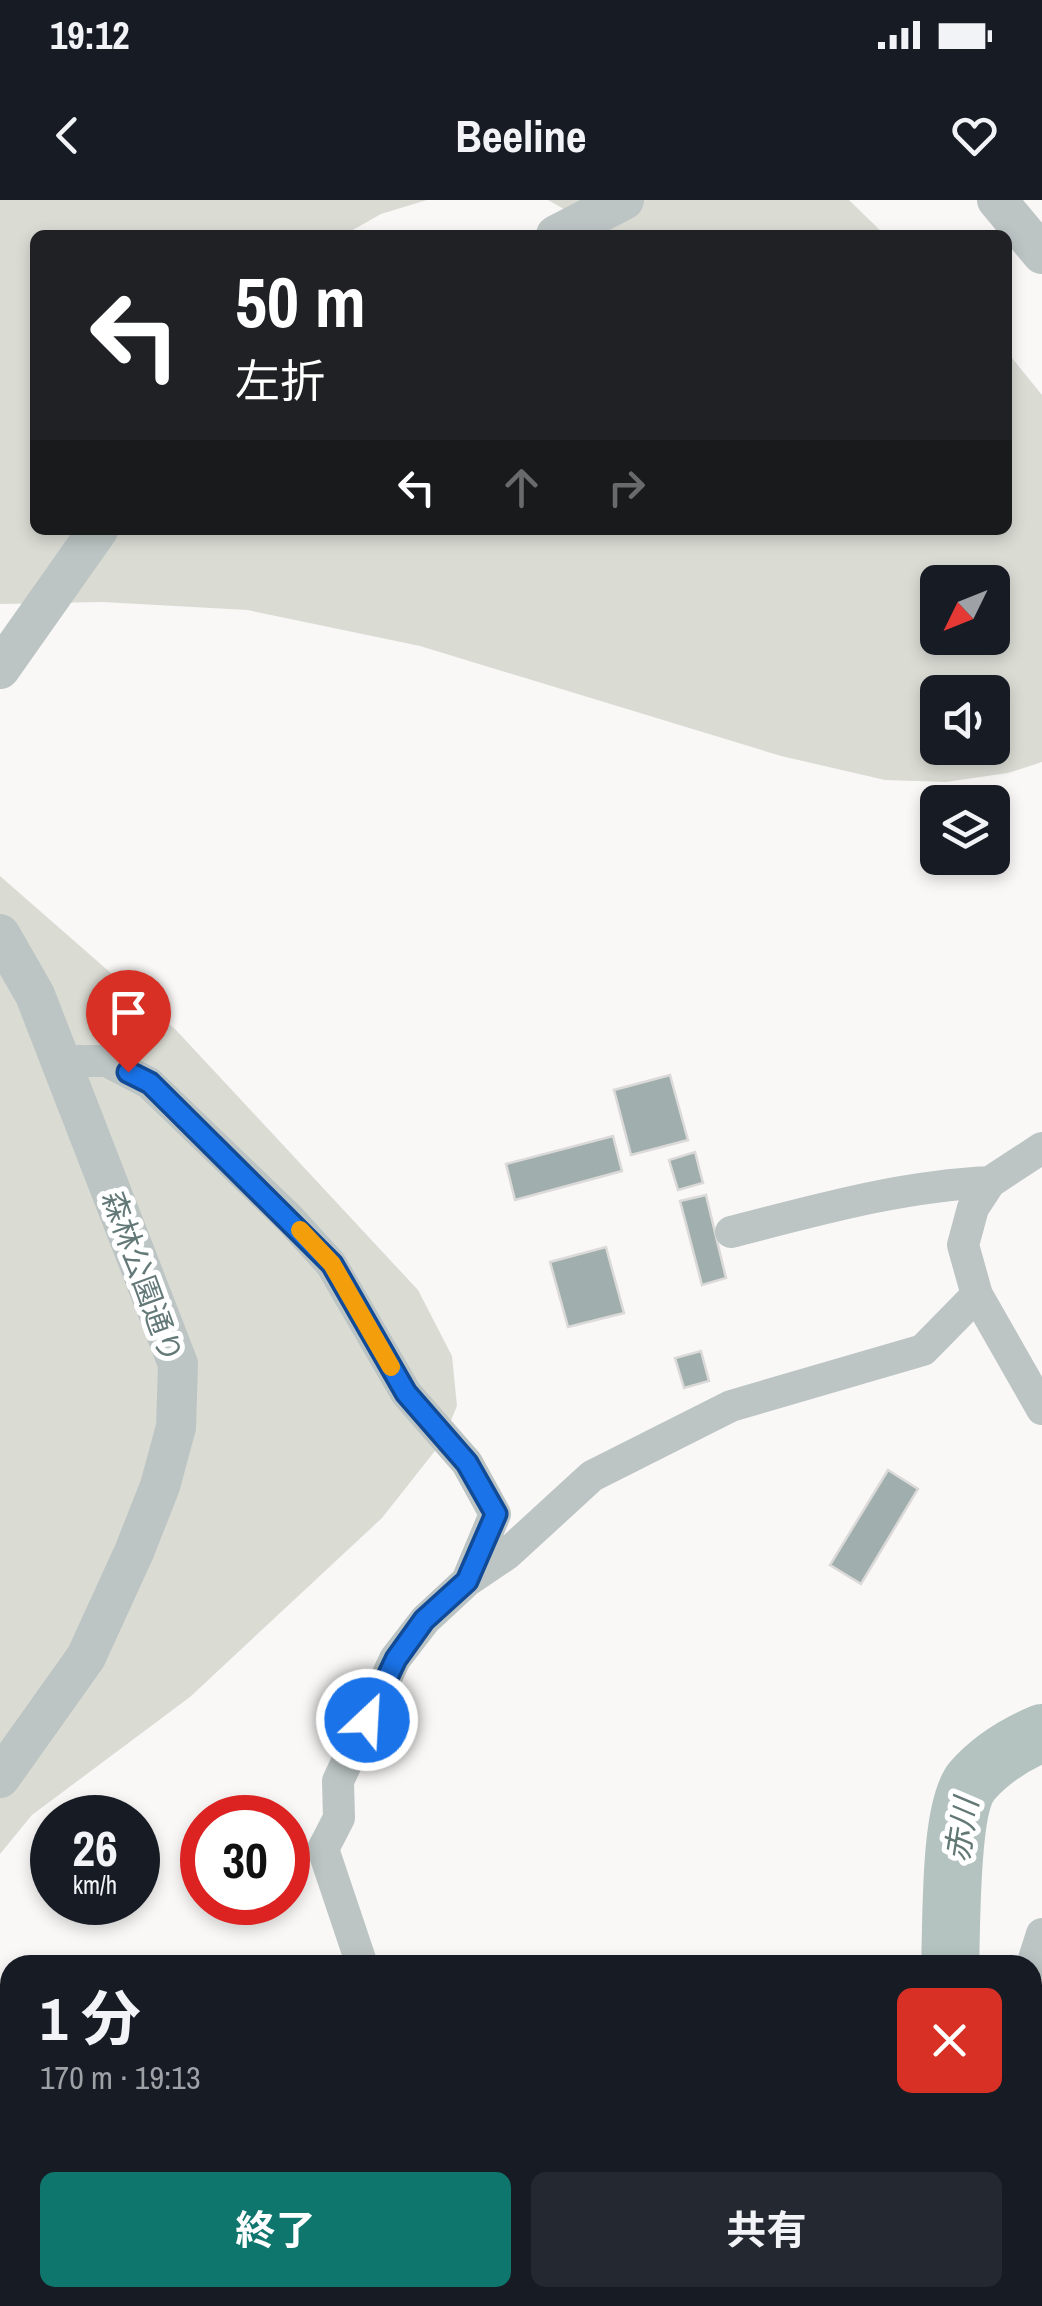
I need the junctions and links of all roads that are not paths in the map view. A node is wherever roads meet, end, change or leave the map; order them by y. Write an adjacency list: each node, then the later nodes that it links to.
1 (624, 200): 3 (street)
2 (998, 200): 4 (street)
3 (566, 230)
4 (1042, 254)
5 (94, 535): 6 (street)
6 (0, 669)
7 (0, 934): 8 (street, 森林公園通り)
8 (60, 1060): 14 (street); 15 (street, 森林公園通り)
9 (1042, 1148): 10 (street)
10 (990, 1182): 11 (street); 12 (street)
11 (731, 1232)
12 (977, 1295): 13 (street); 14 (street)
13 (1042, 1409)
14 (467, 1581): 16 (street)
15 (0, 1778)
16 (359, 1955)

